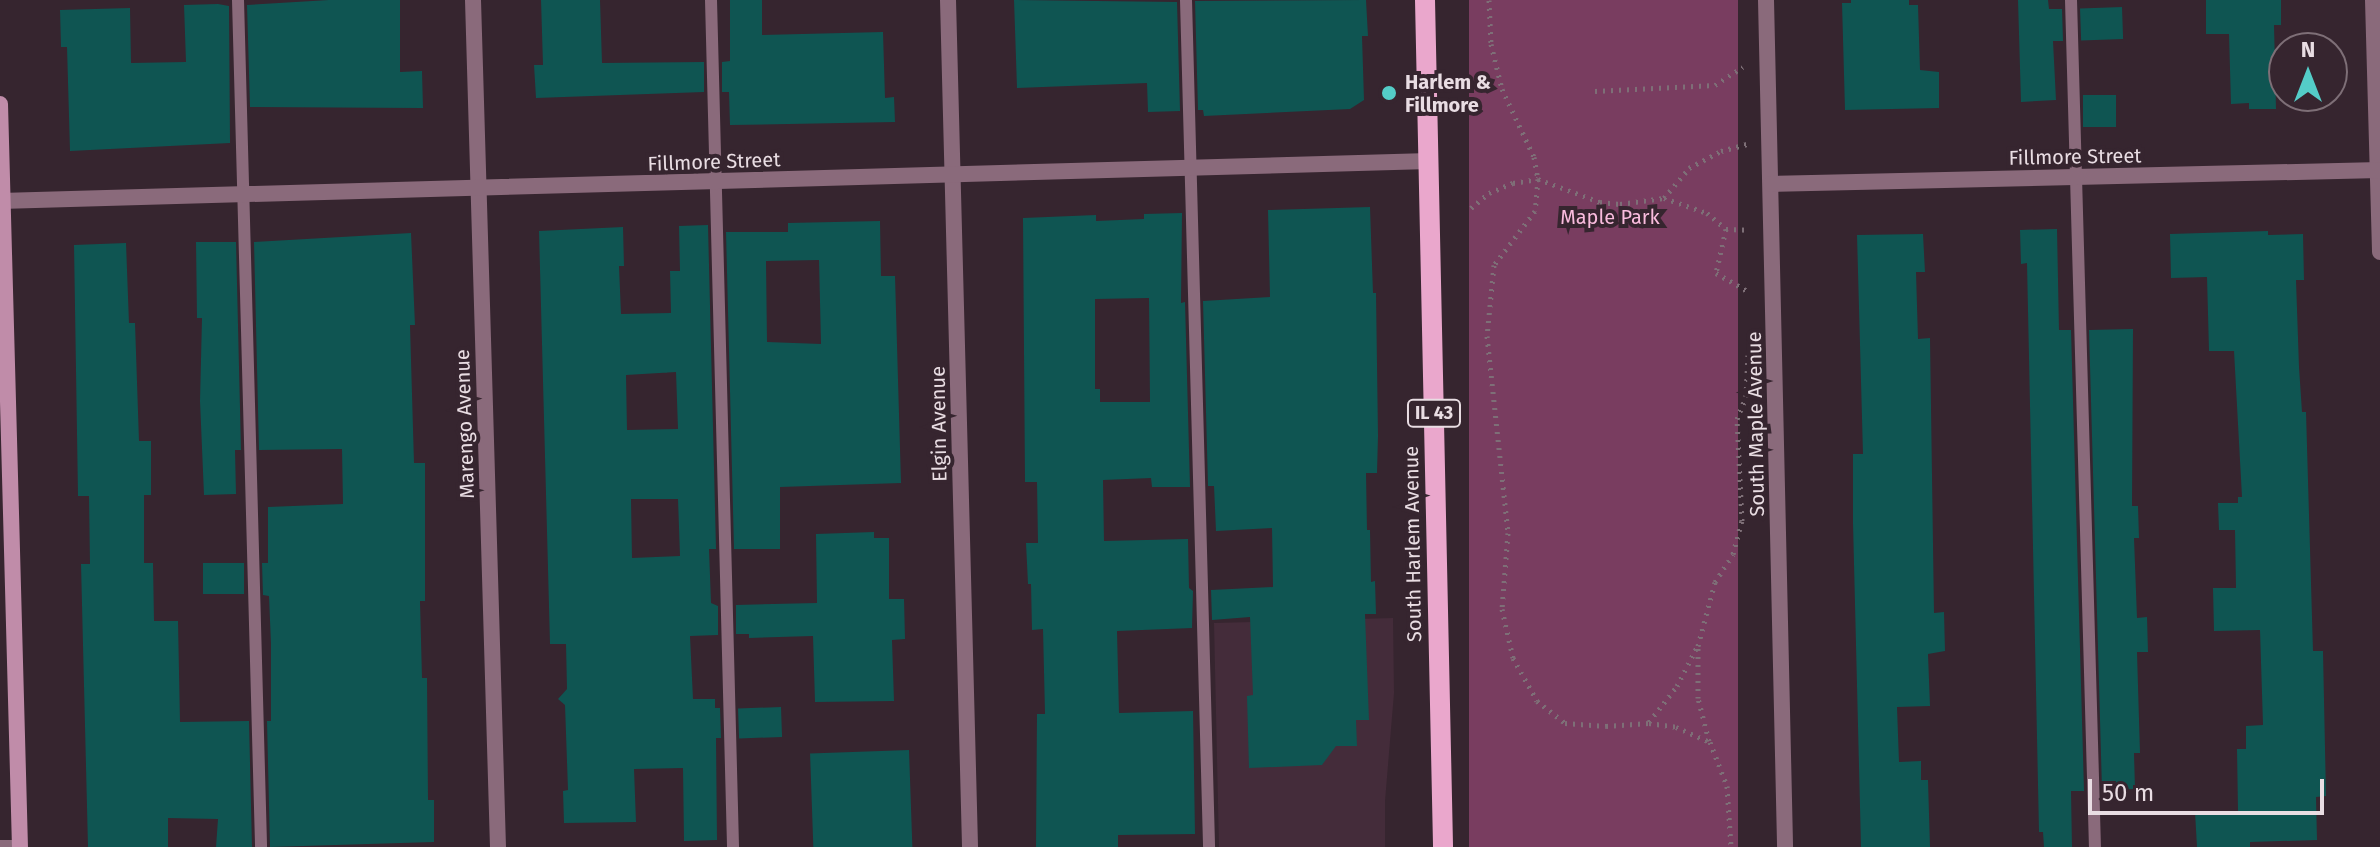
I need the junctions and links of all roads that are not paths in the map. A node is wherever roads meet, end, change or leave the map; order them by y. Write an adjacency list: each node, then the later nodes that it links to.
1 (238, 0): 19 (lane)
2 (473, 0): 18 (street, Marengo Avenue)
3 (711, 0): 16 (lane)
4 (948, 0): 14 (street, Elgin Avenue)
5 (1186, 0): 12 (lane)
6 (1425, 0): 11 (main road, South Harlem Avenue / IL 43)
7 (1766, 0): 17 (street, South Maple Avenue)
8 (2071, 0): 15 (lane)
9 (2373, 0): 13 (street)
10 (0, 104): 20 (street)
11 (1429, 161): 12 (street, Fillmore Street); 29 (main road, South Harlem Avenue / IL 43)
12 (1191, 167): 14 (street, Fillmore Street); 28 (lane)
13 (2379, 170): 15 (street, Fillmore Street); 21 (street)
14 (953, 175): 16 (street, Fillmore Street); 27 (street, Elgin Avenue)
15 (2076, 177): 17 (street, Fillmore Street); 31 (lane)
16 (716, 183): 18 (street, Fillmore Street); 26 (lane)
17 (1771, 184): 30 (street, South Maple Avenue)
18 (477, 188): 19 (street, Fillmore Street); 25 (street, Marengo Avenue)
19 (243, 195): 20 (street, Fillmore Street); 24 (lane)
20 (1, 201): 23 (street)
21 (2380, 252)
22 (0, 846): 23 (lane)
23 (20, 846)
24 (261, 847)
25 (498, 847)
26 (733, 847)
27 (970, 847)
28 (1209, 847)
29 (1443, 847)
30 (1785, 847)
31 (2095, 847)

